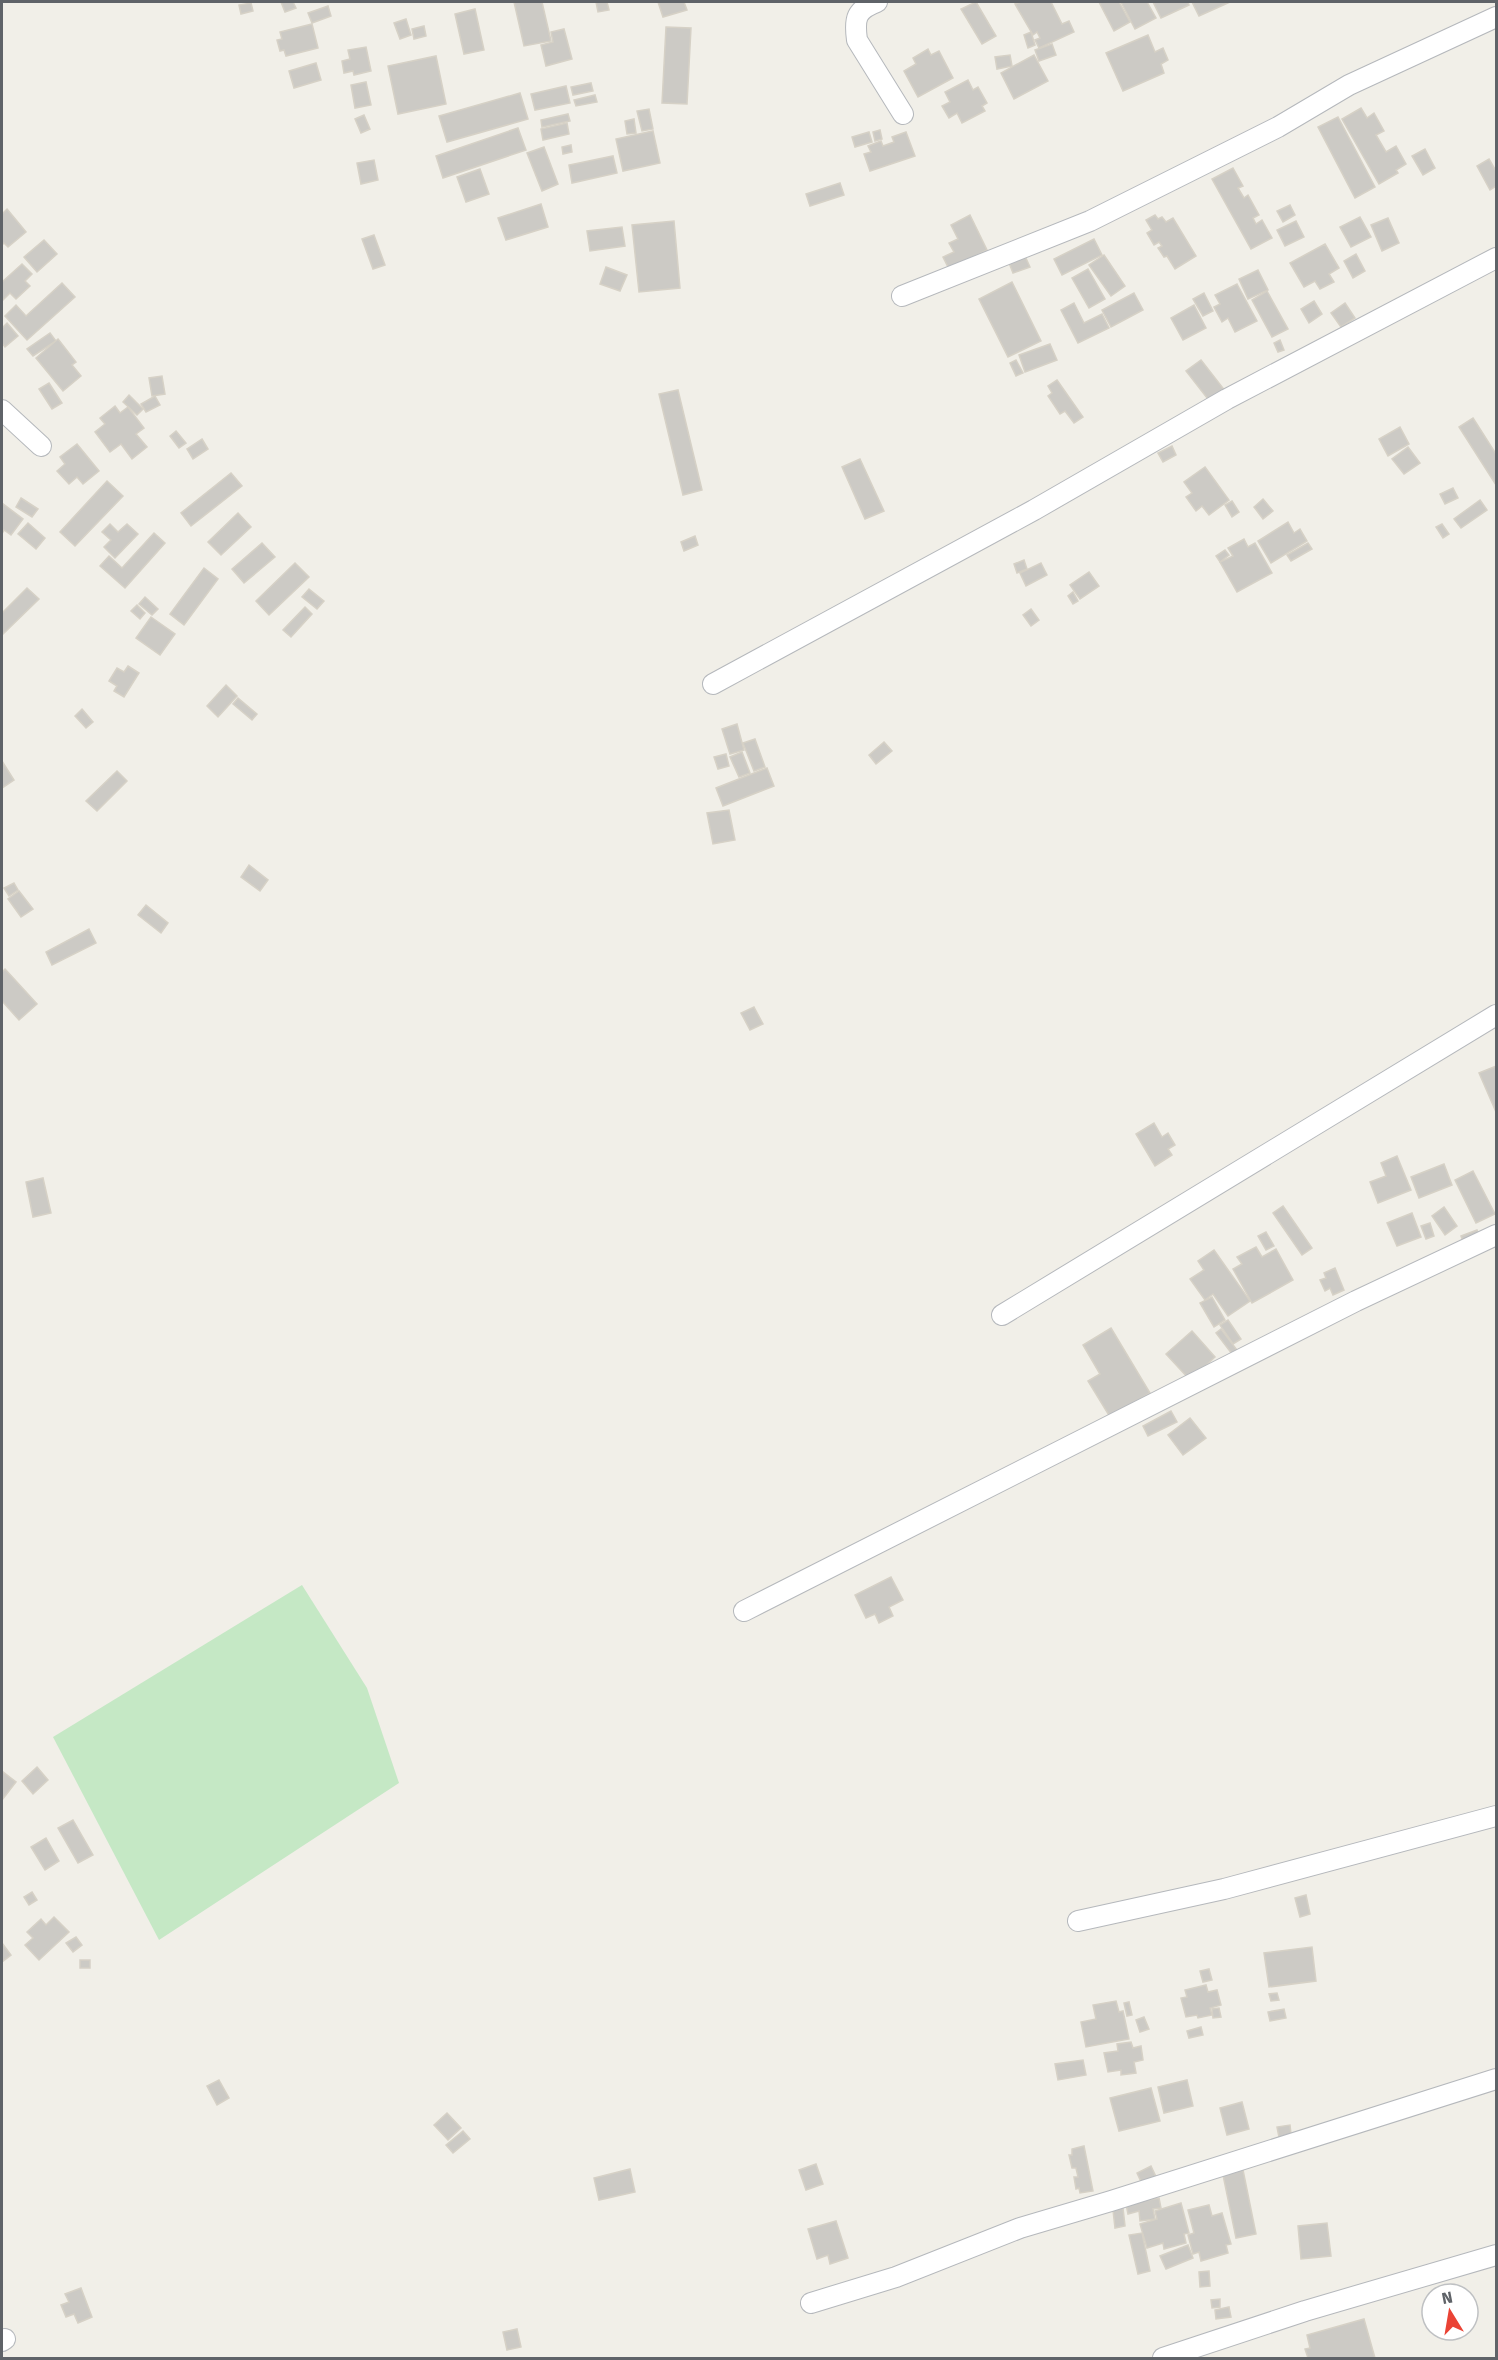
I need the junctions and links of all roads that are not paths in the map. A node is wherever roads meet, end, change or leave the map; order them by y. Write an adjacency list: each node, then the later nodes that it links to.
1 (877, 2): 3 (street)
2 (1497, 17): 5 (street)
3 (903, 114)
4 (1497, 258): 8 (street)
5 (902, 296)
6 (2, 410): 7 (street)
7 (41, 446)
8 (713, 684)
9 (1497, 1015): 11 (street)
10 (1497, 1235): 12 (street)
11 (1002, 1315)
12 (744, 1611)
13 (1497, 1816): 14 (street)
14 (1078, 1921)
15 (1497, 2079): 17 (street)
16 (1497, 2255): 18 (street)
17 (811, 2303)
18 (1163, 2358)

